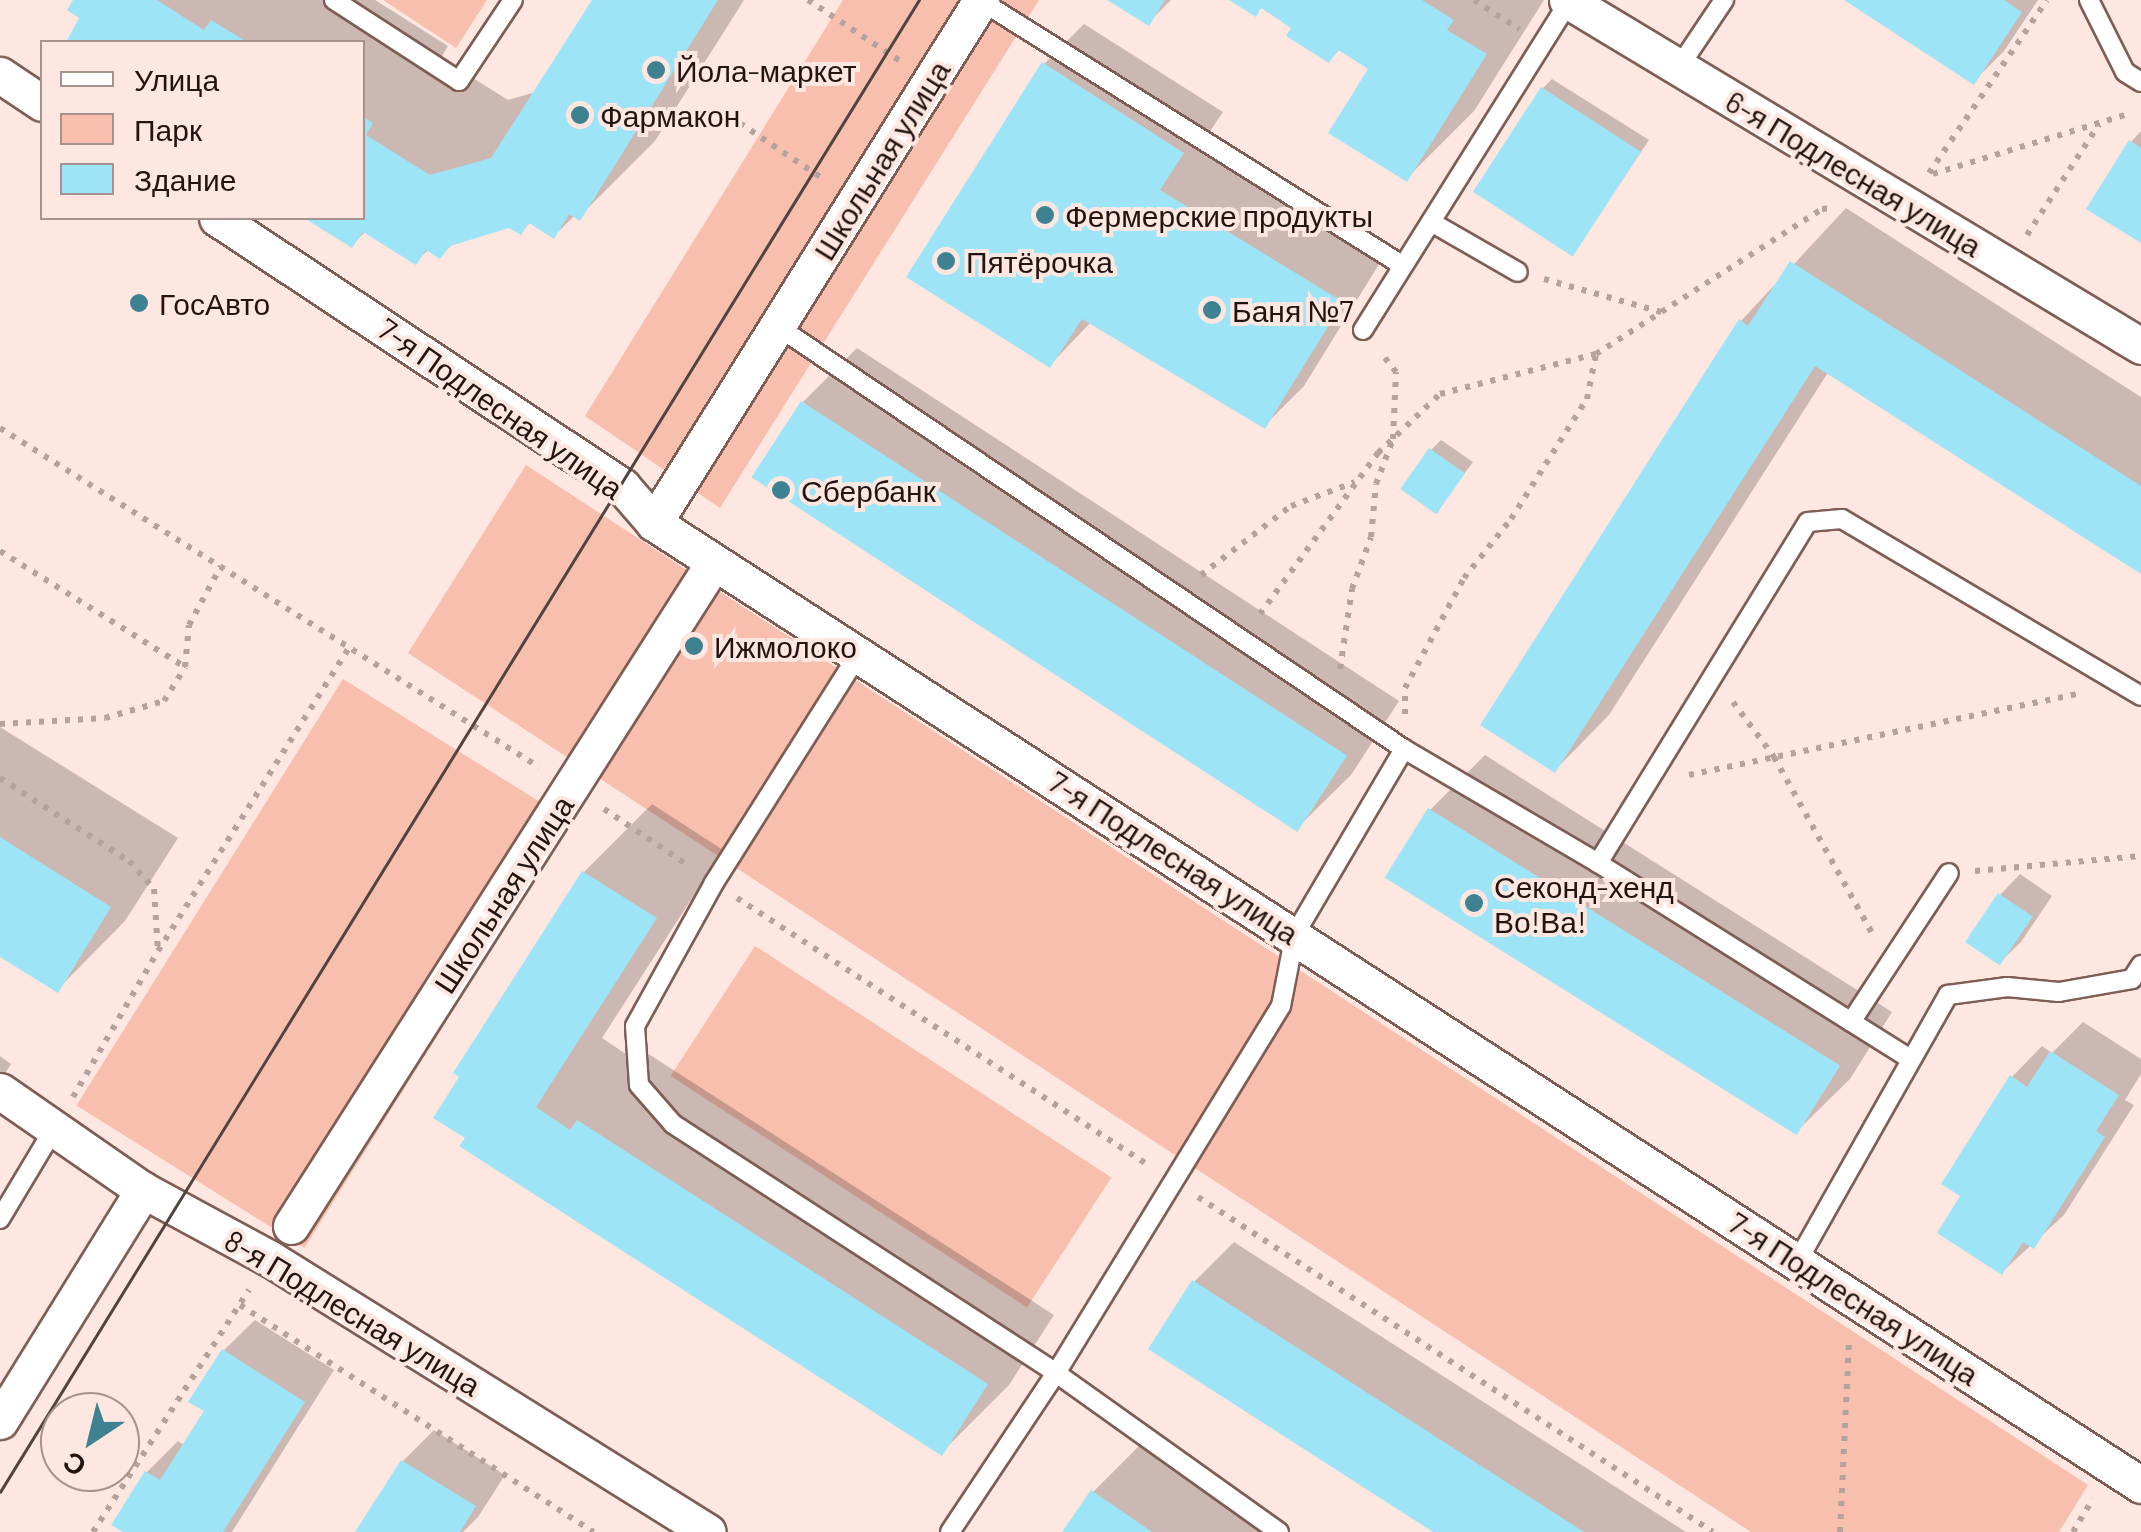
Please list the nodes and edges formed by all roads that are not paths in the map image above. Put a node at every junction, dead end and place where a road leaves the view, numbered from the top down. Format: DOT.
graph roads {
  1 [pos="334,0"];
  2 [pos="513,0"];
  3 [pos="981,0"];
  4 [pos="1724,0"];
  5 [pos="2089,0"];
  6 [pos="1568,1"];
  7 [pos="1679,67"];
  8 [pos="0,75"];
  9 [pos="2141,82"];
  10 [pos="40,102"];
  11 [pos="220,220"];
  12 [pos="1431,222"];
  13 [pos="1403,266"];
  14 [pos="1518,272"];
  15 [pos="777,326"];
  16 [pos="1363,330"];
  17 [pos="2141,346"];
  18 [pos="654,523"];
  19 [pos="714,562"];
  20 [pos="858,655"];
  21 [pos="2141,696"];
  22 [pos="1404,749"];
  23 [pos="1598,864"];
  24 [pos="1949,873"];
  25 [pos="1295,934"];
  26 [pos="2141,966"];
  27 [pos="1852,1022"];
  28 [pos="1911,1059"];
  29 [pos="0,1091"];
  30 [pos="55,1127"];
  31 [pos="143,1190"];
  32 [pos="0,1219"];
  33 [pos="291,1226"];
  34 [pos="1797,1262"];
  35 [pos="1056,1372"];
  36 [pos="0,1420"];
  37 [pos="2141,1485"];
  38 [pos="708,1532"];
  39 [pos="950,1532"];
  40 [pos="1279,1532"];
  1 -- 2 [label="lane"];
  3 -- 13 [label="lane"];
  3 -- 15 [label="street, Школьная улица"];
  4 -- 7 [label="lane"];
  5 -- 9 [label="lane"];
  6 -- 7 [label="street, 6-я Подлесная улица"];
  6 -- 12 [label="lane"];
  7 -- 17 [label="street, 6-я Подлесная улица"];
  8 -- 10 [label="street"];
  11 -- 18 [label="street, 7-я Подлесная улица"];
  12 -- 13 [label="lane"];
  12 -- 14 [label="lane"];
  13 -- 16 [label="lane"];
  15 -- 18 [label="street, Школьная улица"];
  15 -- 22 [label="lane"];
  18 -- 19 [label="street, 7-я Подлесная улица"];
  19 -- 20 [label="street, 7-я Подлесная улица"];
  19 -- 33 [label="street, Школьная улица"];
  20 -- 25 [label="street, 7-я Подлесная улица"];
  20 -- 35 [label="lane"];
  21 -- 23 [label="lane"];
  22 -- 23 [label="lane"];
  22 -- 25 [label="lane"];
  23 -- 27 [label="lane"];
  24 -- 27 [label="lane"];
  25 -- 34 [label="street, 7-я Подлесная улица"];
  25 -- 35 [label="lane"];
  26 -- 28 [label="lane"];
  27 -- 28 [label="lane"];
  28 -- 34 [label="lane"];
  29 -- 30 [label="street, 8-я Подлесная улица"];
  30 -- 31 [label="street, 8-я Подлесная улица"];
  30 -- 32 [label="lane"];
  31 -- 36 [label="street"];
  31 -- 38 [label="street, 8-я Подлесная улица"];
  34 -- 37 [label="street, 7-я Подлесная улица"];
  35 -- 39 [label="lane"];
  35 -- 40 [label="lane"];
}
